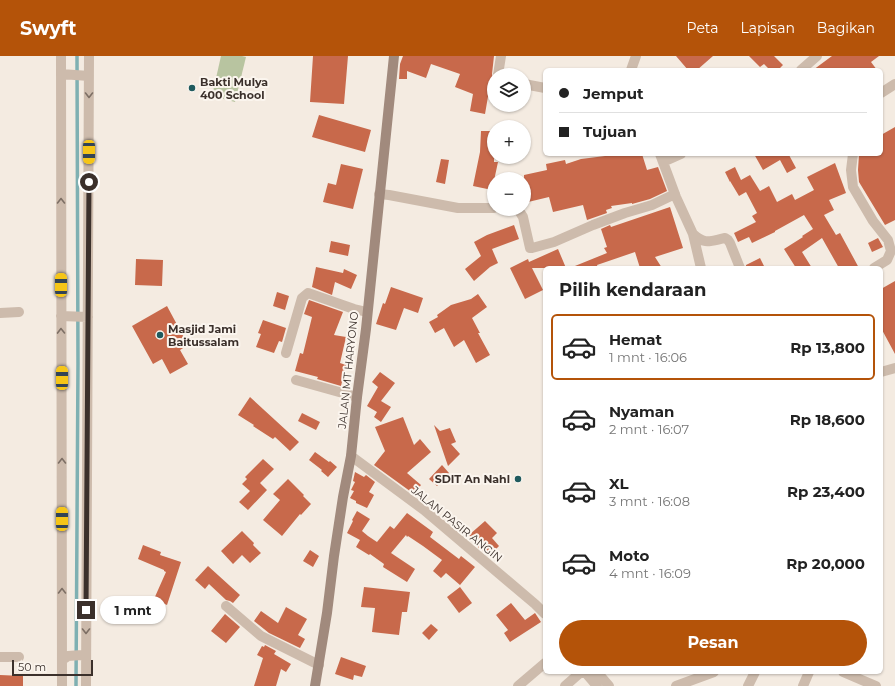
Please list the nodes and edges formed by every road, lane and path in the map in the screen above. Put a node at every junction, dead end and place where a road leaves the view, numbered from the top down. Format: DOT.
graph roads {
  1 [pos="61,56"];
  2 [pos="89,56"];
  3 [pos="394,56"];
  4 [pos="501,56"];
  5 [pos="636,56"];
  6 [pos="817,56"];
  7 [pos="499,68"];
  8 [pos="632,68"];
  9 [pos="803,68"];
  10 [pos="64,75"];
  11 [pos="88,76"];
  12 [pos="895,84"];
  13 [pos="531,85"];
  14 [pos="543,88"];
  15 [pos="883,92"];
  16 [pos="853,156"];
  17 [pos="662,158"];
  18 [pos="379,194"];
  19 [pos="675,194"];
  20 [pos="487,208"];
  21 [pos="522,216"];
  22 [pos="693,234"];
  23 [pos="701,266"];
  24 [pos="739,266"];
  25 [pos="877,266"];
  26 [pos="19,312"];
  27 [pos="367,312"];
  28 [pos="0,313"];
  29 [pos="65,316"];
  30 [pos="85,317"];
  31 [pos="286,353"];
  32 [pos="296,380"];
  33 [pos="357,397"];
  34 [pos="351,456"];
  35 [pos="226,606"];
  36 [pos="543,612"];
  37 [pos="84,656"];
  38 [pos="0,657"];
  39 [pos="19,657"];
  40 [pos="65,658"];
  41 [pos="318,665"];
  42 [pos="543,665"];
  43 [pos="579,674"];
  44 [pos="587,674"];
  45 [pos="599,674"];
  46 [pos="709,674"];
  47 [pos="753,674"];
  48 [pos="808,674"];
  49 [pos="846,674"];
  50 [pos="863,684"];
  51 [pos="62,686"];
  52 [pos="86,686"];
  53 [pos="315,686"];
  54 [pos="518,686"];
  55 [pos="566,686"];
  56 [pos="598,686"];
  57 [pos="609,686"];
  58 [pos="676,686"];
  59 [pos="748,686"];
  60 [pos="803,686"];
  61 [pos="876,686"];
  1 -- 10 [label="street"];
  2 -- 11 [label="street"];
  3 -- 18 [label="main road, JALAN MT HARYONO"];
  4 -- 7 [label="street"];
  5 -- 8 [label="street"];
  6 -- 9 [label="street"];
  10 -- 11 [label="street"];
  29 -- 10 [label="street, one-way"];
  11 -- 30 [label="street, one-way"];
  12 -- 15 [label="street"];
  13 -- 14 [label="street"];
  16 -- 25 [label="street"];
  17 -- 19 [label="street"];
  18 -- 20 [label="street"];
  18 -- 27 [label="main road, JALAN MT HARYONO"];
  19 -- 21 [label="street"];
  19 -- 22 [label="street"];
  22 -- 23 [label="street"];
  22 -- 24 [label="street"];
  26 -- 28 [label="street"];
  27 -- 31 [label="street"];
  27 -- 33 [label="main road, JALAN MT HARYONO"];
  29 -- 30 [label="street"];
  40 -- 29 [label="street, one-way"];
  30 -- 37 [label="street, one-way"];
  32 -- 33 [label="street"];
  33 -- 34 [label="main road, JALAN MT HARYONO"];
  34 -- 36 [label="street, JALAN PASIR ANGIN"];
  34 -- 41 [label="main road, JALAN MT HARYONO"];
  35 -- 41 [label="street"];
  37 -- 40 [label="street"];
  37 -- 52 [label="street"];
  38 -- 39 [label="street"];
  40 -- 51 [label="street"];
  41 -- 53 [label="main road, JALAN MT HARYONO"];
  42 -- 54 [label="street"];
  43 -- 55 [label="street"];
  44 -- 56 [label="street"];
  45 -- 57 [label="street"];
  46 -- 58 [label="street"];
  47 -- 59 [label="street"];
  48 -- 60 [label="street"];
  49 -- 50 [label="street"];
  50 -- 61 [label="street"];
}
